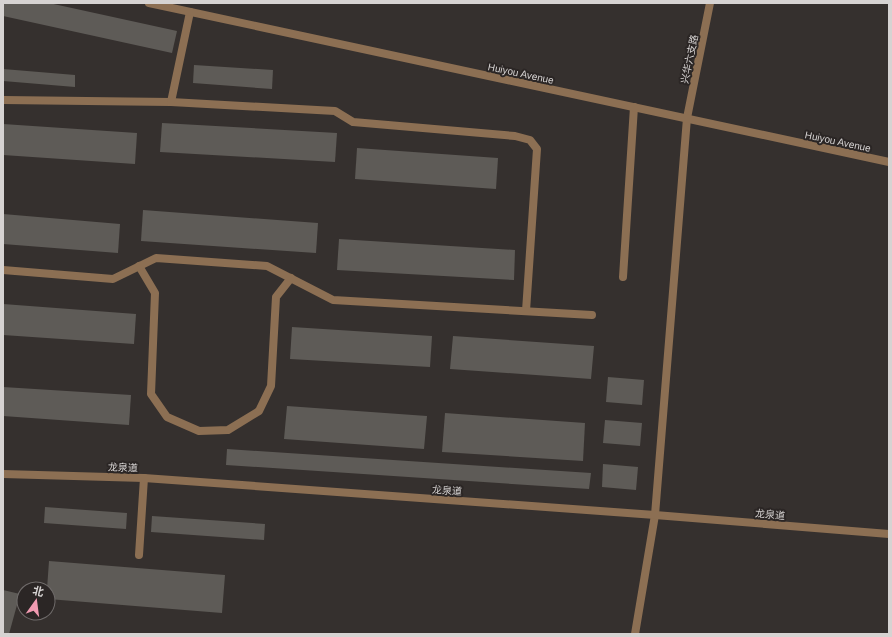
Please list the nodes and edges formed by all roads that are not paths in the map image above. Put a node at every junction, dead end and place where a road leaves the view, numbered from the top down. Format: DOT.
graph roads {
  1 [pos="149,3"];
  2 [pos="710,3"];
  3 [pos="190,12"];
  4 [pos="3,100"];
  5 [pos="171,102"];
  6 [pos="634,107"];
  7 [pos="687,118"];
  8 [pos="889,162"];
  9 [pos="139,266"];
  10 [pos="3,270"];
  11 [pos="623,277"];
  12 [pos="291,278"];
  13 [pos="526,311"];
  14 [pos="592,315"];
  15 [pos="3,474"];
  16 [pos="144,478"];
  17 [pos="655,515"];
  18 [pos="889,534"];
  19 [pos="139,554"];
  20 [pos="635,634"];
  1 -- 3 [label="street, Huiyou Avenue"];
  2 -- 7 [label="street, 兴华六支路"];
  3 -- 5 [label="street"];
  3 -- 6 [label="street, Huiyou Avenue"];
  4 -- 5 [label="street"];
  5 -- 13 [label="street"];
  6 -- 7 [label="street, Huiyou Avenue"];
  6 -- 11 [label="street"];
  7 -- 8 [label="street, Huiyou Avenue"];
  7 -- 17 [label="street, 兴华六支路"];
  9 -- 10 [label="street"];
  9 -- 12 [label="street"];
  9 -- 12 [label="street"];
  12 -- 13 [label="street"];
  13 -- 14 [label="street"];
  15 -- 16 [label="street, 龙泉道"];
  16 -- 17 [label="street, 龙泉道"];
  16 -- 19 [label="street"];
  17 -- 18 [label="street, 龙泉道"];
  17 -- 20 [label="street, 兴华六支路"];
}
